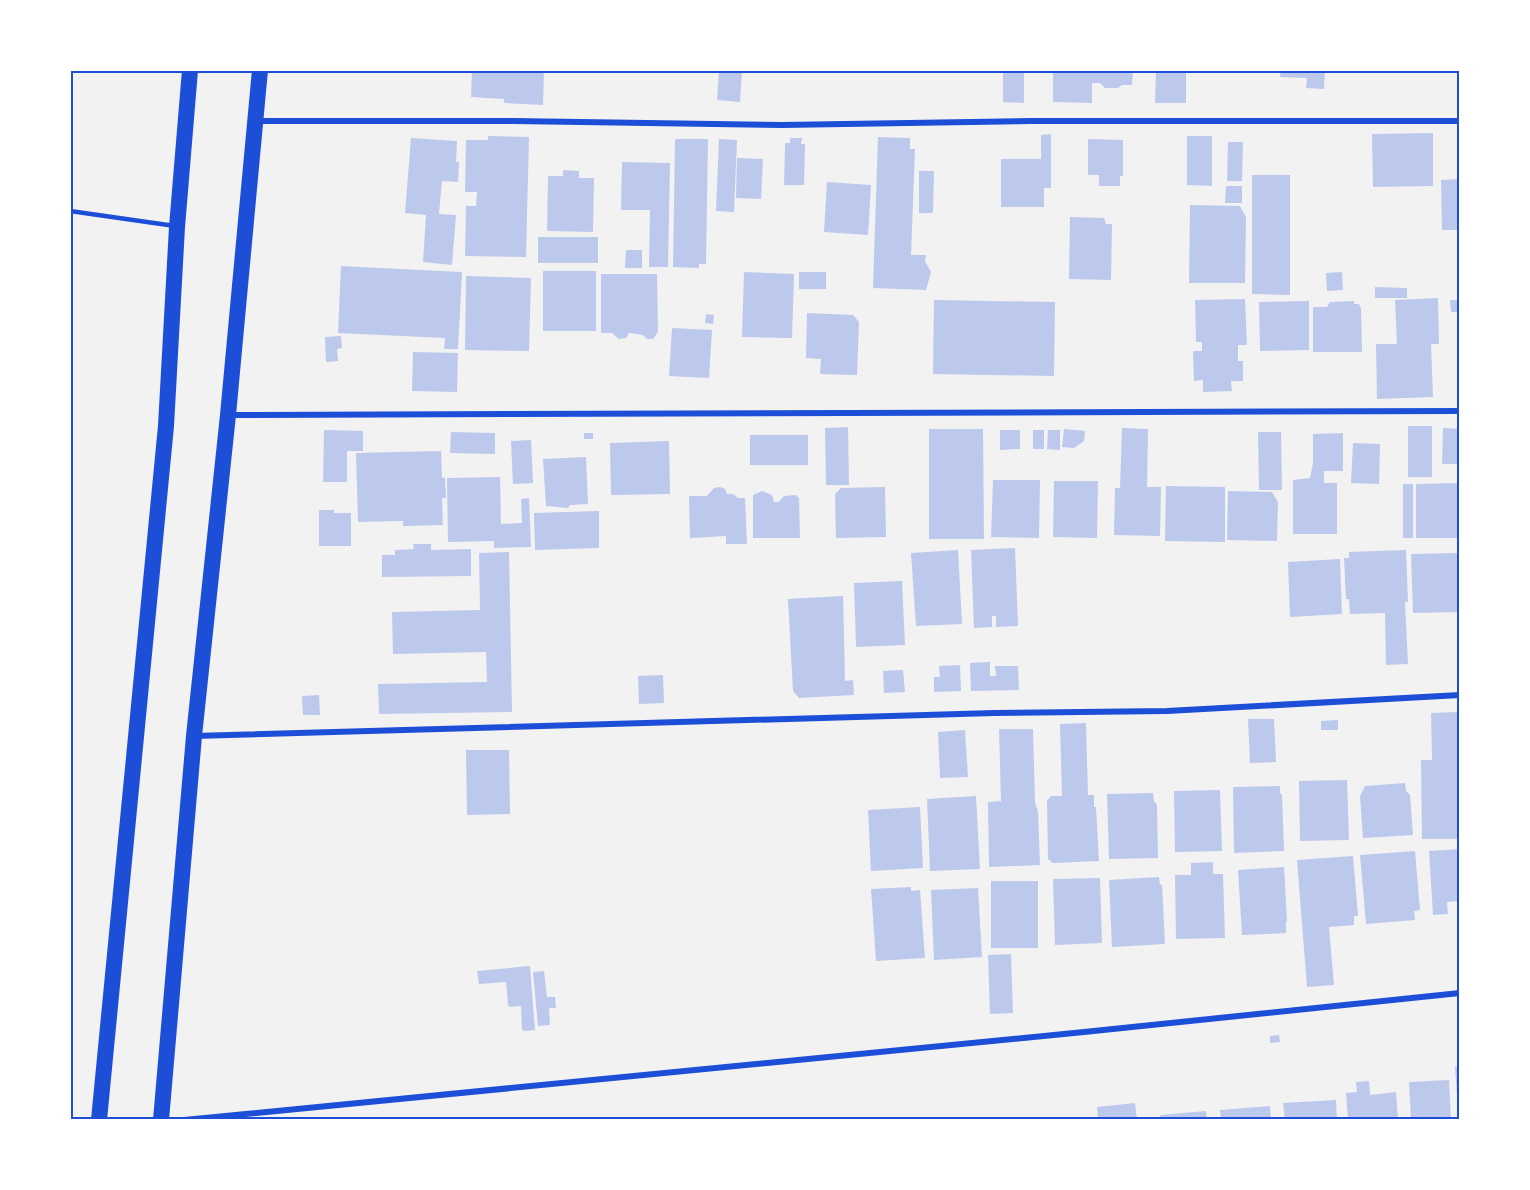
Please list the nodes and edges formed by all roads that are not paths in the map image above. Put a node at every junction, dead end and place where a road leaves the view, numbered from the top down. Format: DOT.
graph roads {
  1 [pos="190,70"];
  2 [pos="260,70"];
  3 [pos="255,121"];
  4 [pos="1460,121"];
  5 [pos="70,211"];
  6 [pos="177,227"];
  7 [pos="1460,411"];
  8 [pos="228,415"];
  9 [pos="1460,695"];
  10 [pos="194,736"];
  11 [pos="1460,993"];
  12 [pos="99,1119"];
  13 [pos="161,1119"];
  14 [pos="184,1119"];
  1 -- 6 [label="highway"];
  2 -- 3 [label="highway"];
  3 -- 4 [label="street"];
  3 -- 8 [label="highway"];
  5 -- 6 [label="lane"];
  6 -- 12 [label="highway"];
  7 -- 8 [label="street"];
  8 -- 10 [label="highway"];
  9 -- 10 [label="street"];
  10 -- 13 [label="highway"];
  11 -- 14 [label="street"];
}
